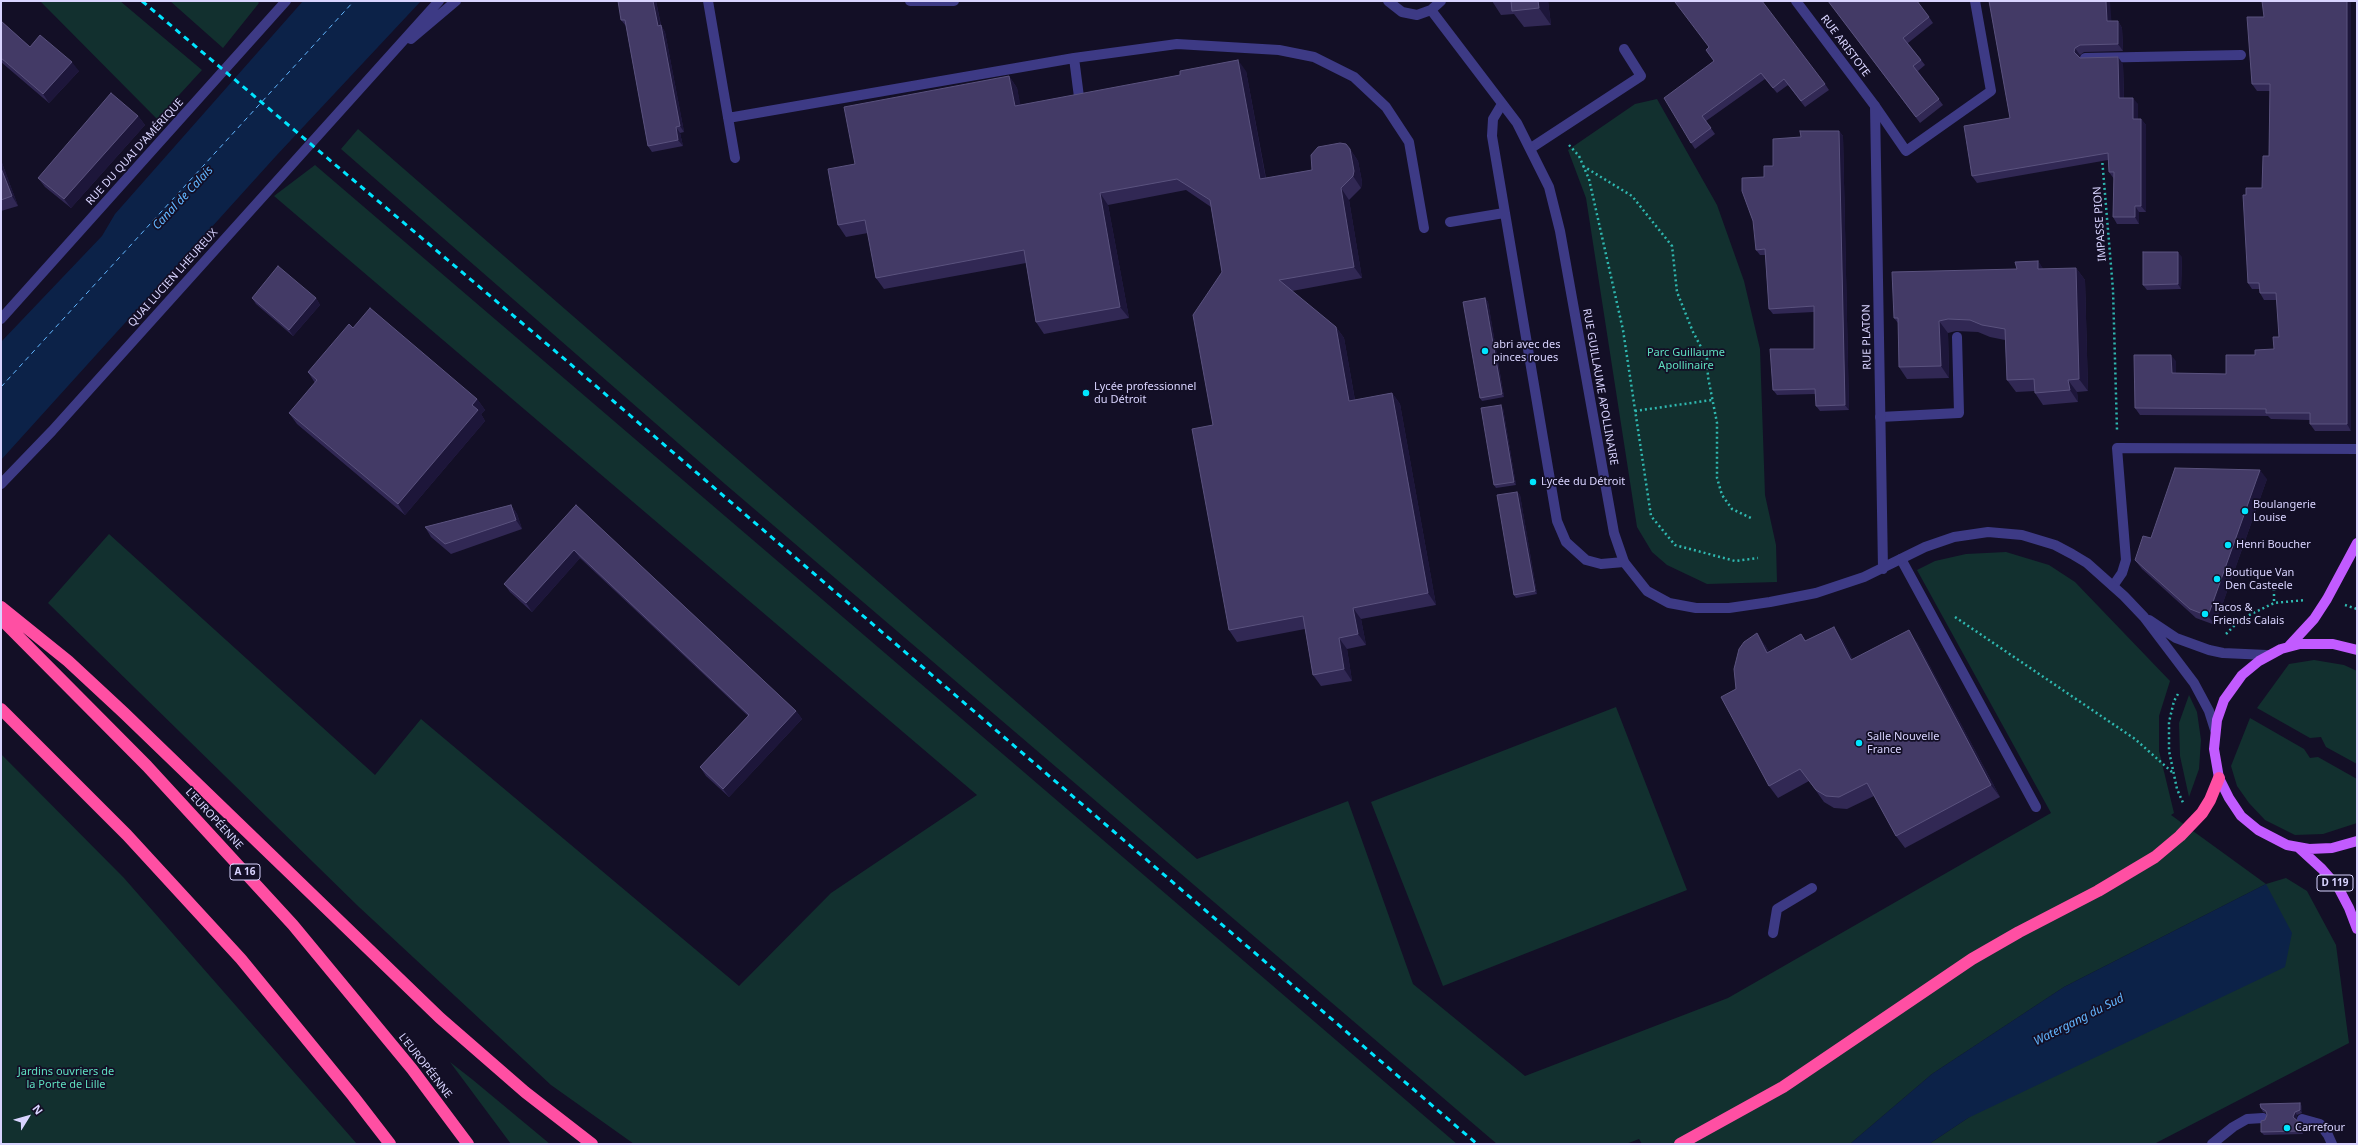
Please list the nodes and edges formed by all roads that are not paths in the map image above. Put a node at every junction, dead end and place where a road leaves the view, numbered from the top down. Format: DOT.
graph roads {
  1 [pos="286,1"];
  2 [pos="439,1"];
  3 [pos="456,1"];
  4 [pos="708,1"];
  5 [pos="910,1"];
  6 [pos="954,1"];
  7 [pos="1388,1"];
  8 [pos="1441,1"];
  9 [pos="1796,1"];
  10 [pos="1975,1"];
  11 [pos="1431,10"];
  12 [pos="1624,49"];
  13 [pos="2242,55"];
  14 [pos="1074,58"];
  15 [pos="2085,58"];
  16 [pos="361,85"];
  17 [pos="1079,97"];
  18 [pos="1502,104"];
  19 [pos="1875,106"];
  20 [pos="728,118"];
  21 [pos="1531,148"];
  22 [pos="735,158"];
  23 [pos="1504,213"];
  24 [pos="1450,222"];
  25 [pos="1424,228"];
  26 [pos="1,319"];
  27 [pos="1957,337"];
  28 [pos="1880,417"];
  29 [pos="2357,449"];
  30 [pos="1,484"];
  31 [pos="2357,543"];
  32 [pos="1901,559"];
  33 [pos="1624,562"];
  34 [pos="1883,569"];
  35 [pos="2113,586"];
  36 [pos="1,607"];
  37 [pos="2144,617"];
  38 [pos="1,618"];
  39 [pos="2289,646"];
  40 [pos="2357,650"];
  41 [pos="2267,655"];
  42 [pos="1,709"];
  43 [pos="2215,730"];
  44 [pos="2219,778"];
  45 [pos="2036,807"];
  46 [pos="2357,841"];
  47 [pos="2298,847"];
  48 [pos="1812,888"];
  49 [pos="2357,929"];
  50 [pos="1773,933"];
  51 [pos="2263,1118"];
  52 [pos="2302,1119"];
  53 [pos="390,1144"];
  54 [pos="468,1144"];
  55 [pos="592,1144"];
  56 [pos="1680,1144"];
  57 [pos="2212,1144"];
  58 [pos="2332,1144"];
  1 -- 26 [label="street, RUE DU QUAI D'AMÉRIQUE"];
  2 -- 16 [label="street, QUAI LUCIEN LHEUREUX"];
  3 -- 16 [label="street, QUAI LUCIEN LHEUREUX"];
  4 -- 20 [label="street"];
  5 -- 6 [label="street"];
  7 -- 11 [label="street"];
  8 -- 11 [label="street"];
  9 -- 19 [label="street, RUE ARISTOTE"];
  10 -- 19 [label="street, RUE ARISTOTE"];
  11 -- 18 [label="street, RUE GUILLAUME APOLLINAIRE"];
  12 -- 21 [label="street"];
  13 -- 15 [label="street"];
  14 -- 17 [label="street"];
  14 -- 20 [label="street"];
  14 -- 25 [label="street"];
  16 -- 30 [label="street, QUAI LUCIEN LHEUREUX"];
  18 -- 21 [label="street, RUE GUILLAUME APOLLINAIRE"];
  18 -- 23 [label="street"];
  19 -- 28 [label="street, RUE PLATON"];
  20 -- 22 [label="street"];
  21 -- 33 [label="street, RUE GUILLAUME APOLLINAIRE"];
  23 -- 24 [label="street"];
  23 -- 33 [label="street"];
  27 -- 28 [label="street"];
  28 -- 34 [label="street, RUE PLATON"];
  29 -- 35 [label="street"];
  31 -- 39 [label="main road"];
  32 -- 34 [label="street, RUE GUILLAUME APOLLINAIRE"];
  32 -- 35 [label="street, RUE GUILLAUME APOLLINAIRE"];
  32 -- 45 [label="street"];
  33 -- 34 [label="street, RUE GUILLAUME APOLLINAIRE"];
  35 -- 37 [label="street, RUE GUILLAUME APOLLINAIRE"];
  36 -- 55 [label="highway"];
  37 -- 41 [label="street, RUE GUILLAUME APOLLINAIRE"];
  37 -- 43 [label="street, RUE GUILLAUME APOLLINAIRE"];
  38 -- 54 [label="highway, L'EUROPÉENNE / A 16"];
  39 -- 40 [label="main road"];
  39 -- 41 [label="main road"];
  41 -- 43 [label="main road"];
  42 -- 53 [label="highway"];
  43 -- 44 [label="main road"];
  44 -- 47 [label="main road"];
  44 -- 56 [label="highway"];
  46 -- 47 [label="main road"];
  47 -- 49 [label="main road, D 119"];
  48 -- 50 [label="street"];
  51 -- 57 [label="street"];
  52 -- 58 [label="street"];
}
